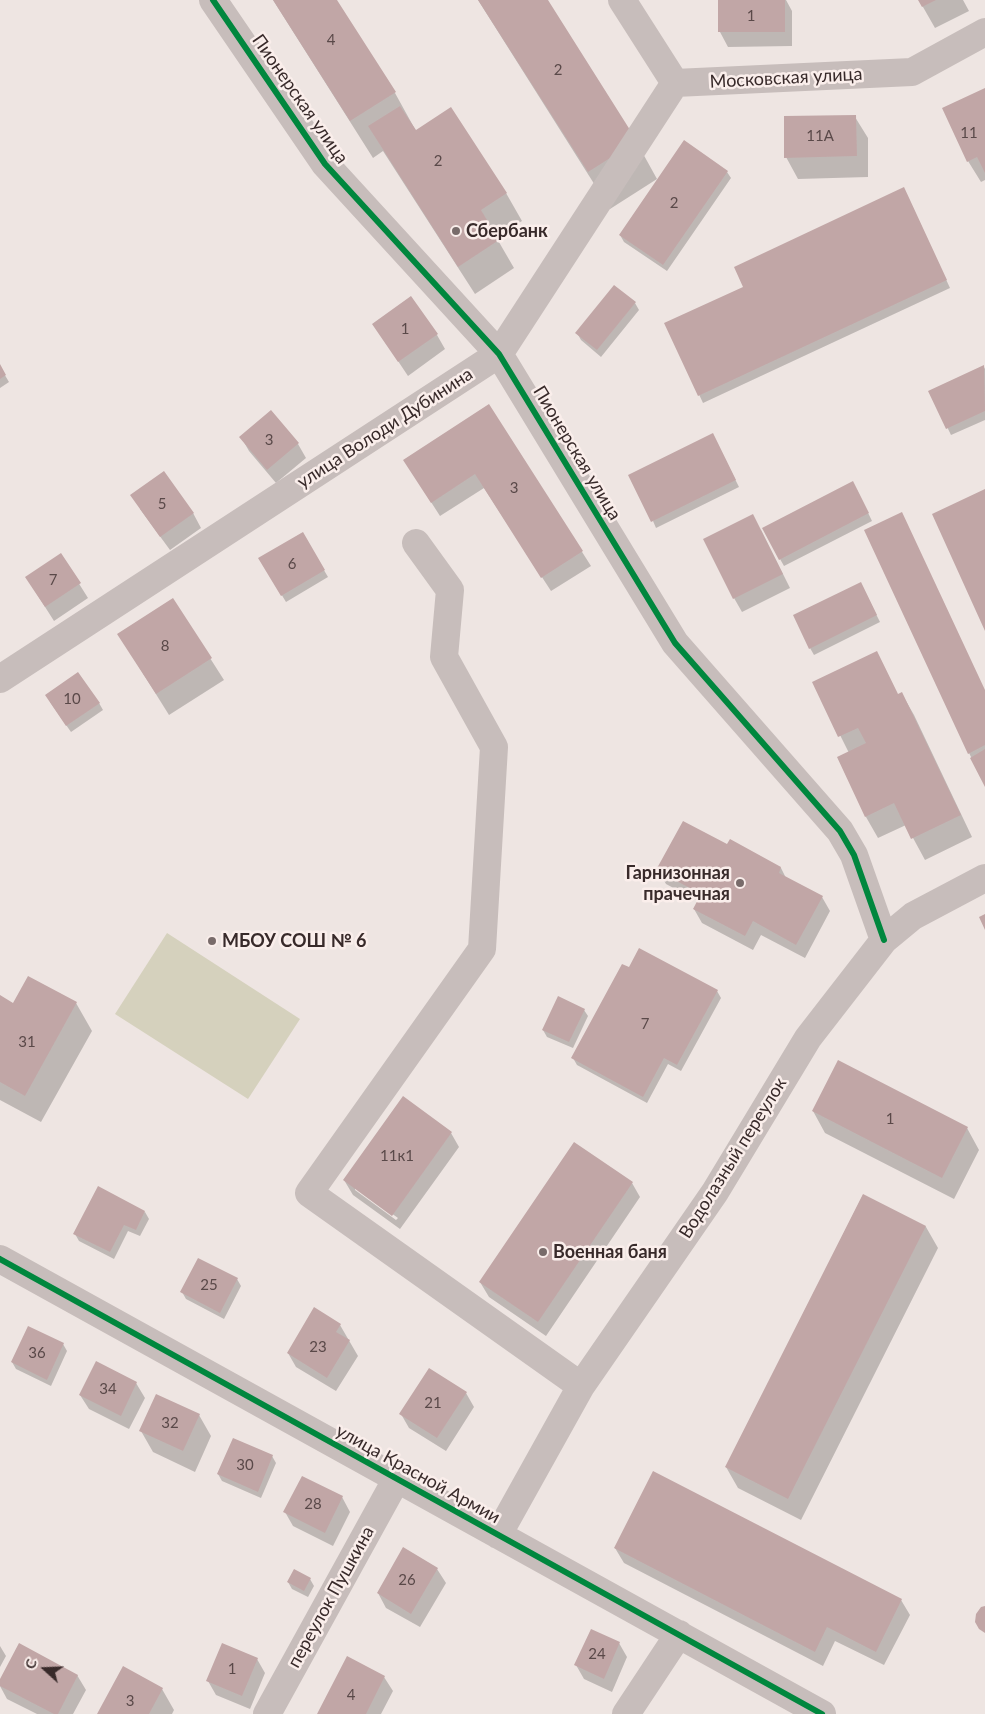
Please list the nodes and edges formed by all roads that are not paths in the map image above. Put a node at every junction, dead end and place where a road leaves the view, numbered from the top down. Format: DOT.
graph roads {
  1 [pos="214,0"];
  2 [pos="622,0"];
  3 [pos="985,32"];
  4 [pos="675,83"];
  5 [pos="499,354"];
  6 [pos="416,543"];
  7 [pos="0,679"];
  8 [pos="985,878"];
  9 [pos="884,940"];
  10 [pos="0,1260"];
  11 [pos="581,1386"];
  12 [pos="396,1480"];
  13 [pos="498,1535"];
  14 [pos="679,1634"];
  15 [pos="267,1714"];
  16 [pos="626,1714"];
  17 [pos="822,1714"];
  1 -- 5 [label="street, Пионерская улица"];
  2 -- 4 [label="street"];
  3 -- 4 [label="street, Московская улица"];
  4 -- 5 [label="street, улица Володи Дубинина"];
  5 -- 7 [label="street, улица Володи Дубинина"];
  5 -- 9 [label="street, Пионерская улица"];
  6 -- 11 [label="street"];
  8 -- 9 [label="street, Водолазный переулок"];
  9 -- 11 [label="street, Водолазный переулок"];
  10 -- 12 [label="street, улица Красной Армии"];
  11 -- 13 [label="street, Водолазный переулок"];
  12 -- 13 [label="street, улица Красной Армии"];
  12 -- 15 [label="street, переулок Пушкина"];
  13 -- 14 [label="street, улица Красной Армии"];
  14 -- 16 [label="street"];
  14 -- 17 [label="street, улица Красной Армии"];
}
